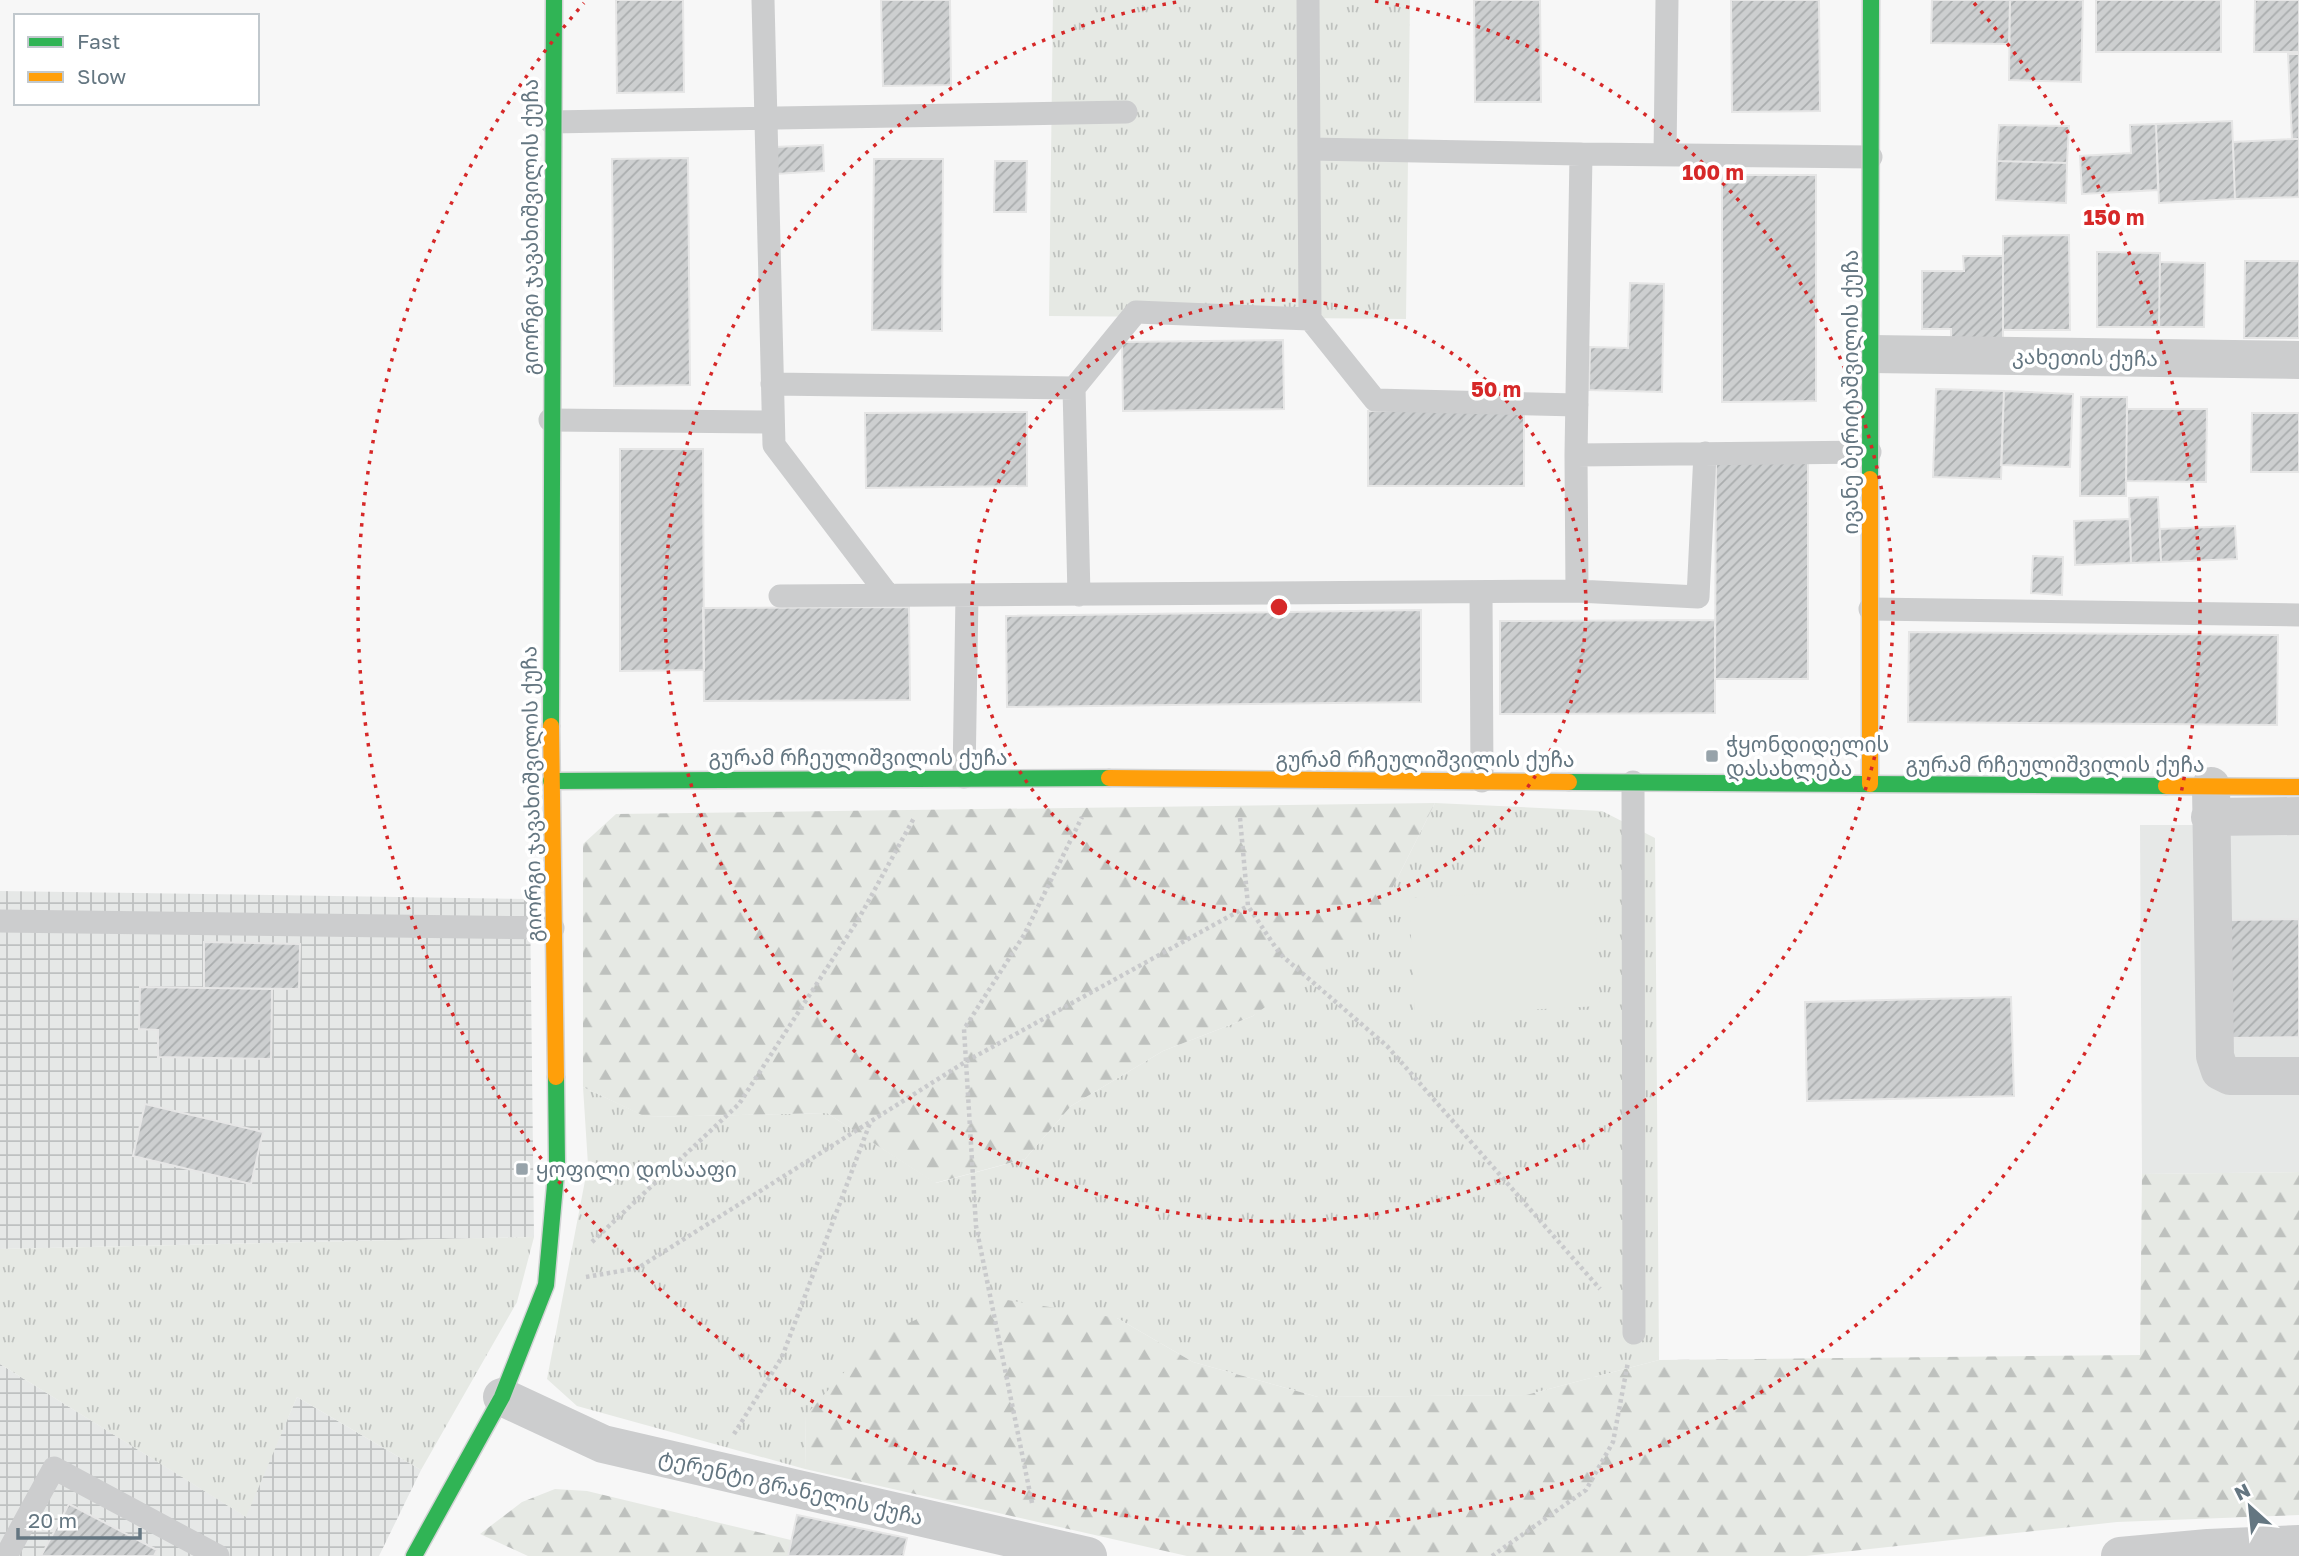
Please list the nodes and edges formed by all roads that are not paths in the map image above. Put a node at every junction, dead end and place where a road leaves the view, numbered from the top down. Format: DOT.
graph roads {
  1 [pos="554,0"];
  2 [pos="763,0"];
  3 [pos="1308,0"];
  4 [pos="1667,0"];
  5 [pos="1871,0"];
  6 [pos="1126,113"];
  7 [pos="766,117"];
  8 [pos="551,122"];
  9 [pos="1308,149"];
  10 [pos="1581,154"];
  11 [pos="1665,155"];
  12 [pos="1871,158"];
  13 [pos="1310,318"];
  14 [pos="1871,354"];
  15 [pos="2299,360"];
  16 [pos="772,384"];
  17 [pos="1074,388"];
  18 [pos="1577,405"];
  19 [pos="550,421"];
  20 [pos="773,422"];
  21 [pos="1705,453"];
  22 [pos="1870,453"];
  23 [pos="1576,454"];
  24 [pos="1577,591"];
  25 [pos="1481,592"];
  26 [pos="1079,594"];
  27 [pos="888,595"];
  28 [pos="967,595"];
  29 [pos="780,596"];
  30 [pos="1870,609"];
  31 [pos="2299,615"];
  32 [pos="964,776"];
  33 [pos="551,781"];
  34 [pos="1482,781"];
  35 [pos="1633,782"];
  36 [pos="1870,784"];
  37 [pos="2299,787"];
  38 [pos="2211,802"];
  39 [pos="2299,816"];
  40 [pos="0,921"];
  41 [pos="553,928"];
  42 [pos="2299,1076"];
  43 [pos="1634,1333"];
  44 [pos="502,1397"];
  45 [pos="2299,1544"];
  46 [pos="6,1556"];
  47 [pos="218,1556"];
  48 [pos="414,1556"];
  49 [pos="1088,1556"];
  50 [pos="2120,1556"];
  1 -- 8 [label="street, გიორგი ჯავახიშვილის ქუჩა"];
  2 -- 7 [label="lane"];
  3 -- 9 [label="lane"];
  4 -- 11 [label="lane"];
  5 -- 12 [label="street, ივანე ბერიტაშვილის ქუჩა"];
  6 -- 7 [label="lane"];
  7 -- 8 [label="lane"];
  7 -- 16 [label="lane"];
  8 -- 19 [label="street, გიორგი ჯავახიშვილის ქუჩა"];
  9 -- 10 [label="lane"];
  9 -- 13 [label="lane"];
  10 -- 11 [label="lane"];
  10 -- 18 [label="lane"];
  11 -- 12 [label="lane"];
  12 -- 14 [label="street, ივანე ბერიტაშვილის ქუჩა"];
  13 -- 17 [label="lane"];
  13 -- 18 [label="lane"];
  14 -- 15 [label="street, კახეთის ქუჩა"];
  14 -- 22 [label="street, ივანე ბერიტაშვილის ქუჩა"];
  16 -- 17 [label="lane"];
  16 -- 20 [label="lane"];
  17 -- 26 [label="lane"];
  18 -- 23 [label="lane"];
  19 -- 20 [label="lane"];
  19 -- 33 [label="street, გიორგი ჯავახიშვილის ქუჩა"];
  20 -- 27 [label="lane"];
  21 -- 22 [label="lane"];
  21 -- 23 [label="lane"];
  21 -- 24 [label="lane"];
  22 -- 30 [label="street, ივანე ბერიტაშვილის ქუჩა"];
  23 -- 24 [label="lane"];
  24 -- 25 [label="lane"];
  25 -- 26 [label="lane"];
  25 -- 34 [label="lane"];
  26 -- 28 [label="lane"];
  27 -- 28 [label="lane"];
  27 -- 29 [label="lane"];
  28 -- 32 [label="lane"];
  30 -- 31 [label="lane"];
  30 -- 36 [label="street, ივანე ბერიტაშვილის ქუჩა"];
  32 -- 33 [label="street, გურამ რჩეულიშვილის ქუჩა"];
  32 -- 34 [label="street, გურამ რჩეულიშვილის ქუჩა"];
  33 -- 41 [label="street, გიორგი ჯავახიშვილის ქუჩა"];
  34 -- 35 [label="street, გურამ რჩეულიშვილის ქუჩა"];
  35 -- 36 [label="street, გურამ რჩეულიშვილის ქუჩა"];
  35 -- 43 [label="lane"];
  36 -- 38 [label="street, გურამ რჩეულიშვილის ქუჩა"];
  37 -- 38 [label="street, გურამ რჩეულიშვილის ქუჩა"];
  38 -- 39 [label="street"];
  38 -- 42 [label="street"];
  40 -- 41 [label="lane"];
  41 -- 44 [label="street, გიორგი ჯავახიშვილის ქუჩა"];
  44 -- 48 [label="street, გიორგი ჯავახიშვილის ქუჩა"];
  44 -- 49 [label="street, ტერენტი გრანელის ქუჩა"];
  45 -- 50 [label="street"];
  46 -- 47 [label="lane"];
}
